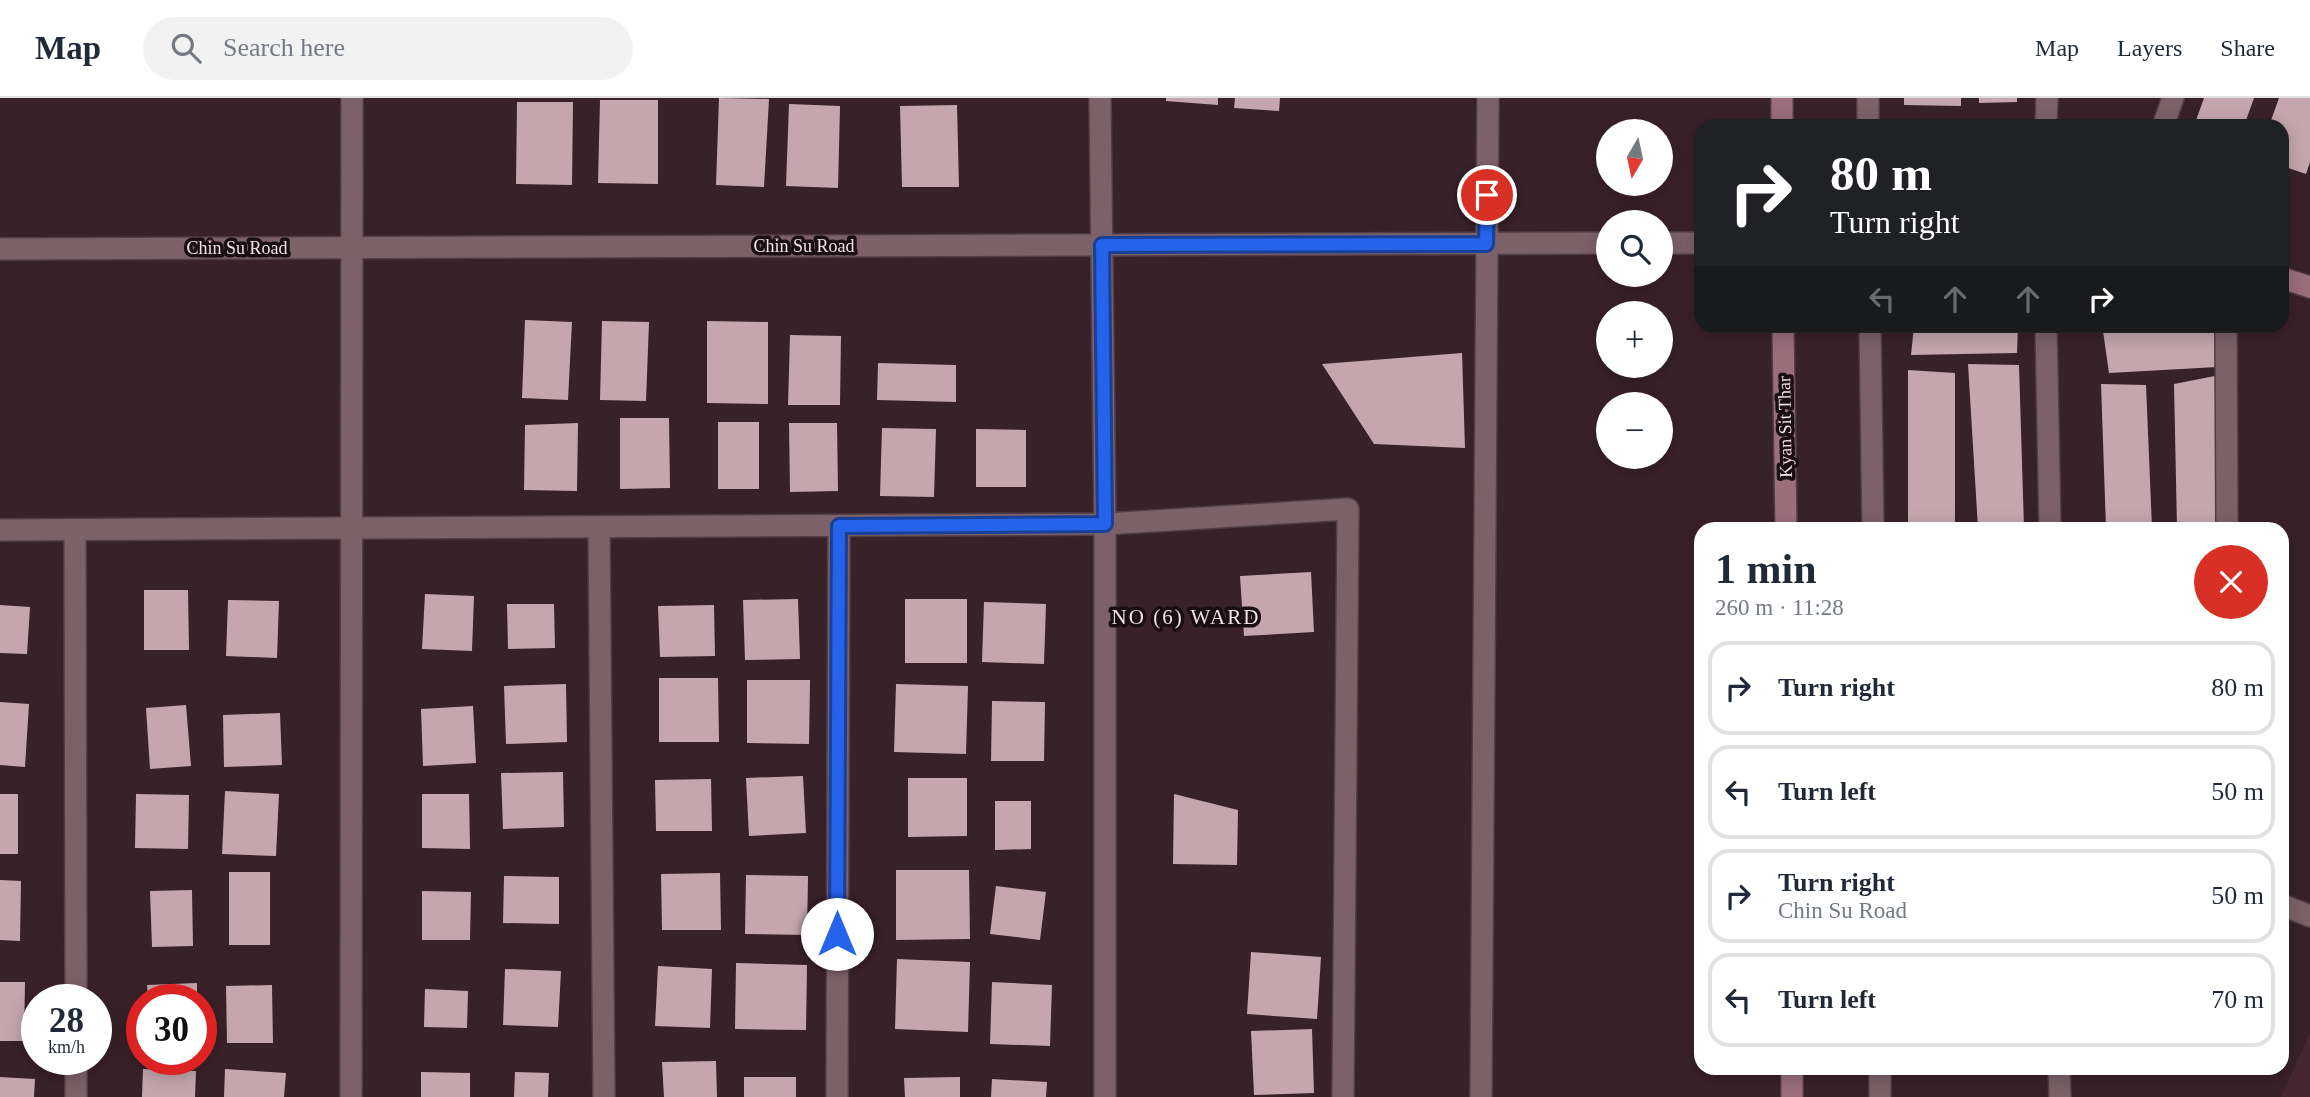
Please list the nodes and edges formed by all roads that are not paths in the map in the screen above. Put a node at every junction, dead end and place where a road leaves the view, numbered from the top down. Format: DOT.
graph roads {
  1 [pos="352,98"];
  2 [pos="1100,98"];
  3 [pos="1488,98"];
  4 [pos="1782,98"];
  5 [pos="1868,98"];
  6 [pos="2047,98"];
  7 [pos="2173,98"];
  8 [pos="1782,119"];
  9 [pos="1868,119"];
  10 [pos="2046,119"];
  11 [pos="2166,119"];
  12 [pos="1596,243"];
  13 [pos="1673,243"];
  14 [pos="1694,243"];
  15 [pos="1486,244"];
  16 [pos="1102,245"];
  17 [pos="351,248"];
  18 [pos="0,249"];
  19 [pos="2289,279"];
  20 [pos="2309,283"];
  21 [pos="1783,333"];
  22 [pos="1870,333"];
  23 [pos="2046,333"];
  24 [pos="2226,333"];
  25 [pos="1786,522"];
  26 [pos="1873,522"];
  27 [pos="2050,522"];
  28 [pos="2227,522"];
  29 [pos="1105,524"];
  30 [pos="839,526"];
  31 [pos="599,527"];
  32 [pos="351,528"];
  33 [pos="0,530"];
  34 [pos="75,530"];
  35 [pos="2289,908"];
  36 [pos="2310,916"];
  37 [pos="76,984"];
  38 [pos="76,1075"];
  39 [pos="1792,1075"];
  40 [pos="1880,1075"];
  41 [pos="2059,1075"];
  42 [pos="76,1097"];
  43 [pos="351,1097"];
  44 [pos="604,1097"];
  45 [pos="837,1097"];
  46 [pos="1105,1097"];
  47 [pos="1343,1097"];
  48 [pos="1481,1097"];
  49 [pos="1792,1097"];
  50 [pos="1880,1097"];
  51 [pos="2060,1097"];
  1 -- 17 [label="street"];
  2 -- 16 [label="street"];
  3 -- 15 [label="street"];
  4 -- 8 [label="main road"];
  5 -- 9 [label="street"];
  6 -- 10 [label="street"];
  7 -- 11 [label="street"];
  12 -- 15 [label="street, Chin Su Road"];
  13 -- 14 [label="street"];
  15 -- 16 [label="street, Chin Su Road"];
  15 -- 48 [label="street"];
  16 -- 17 [label="street, Chin Su Road"];
  16 -- 29 [label="street"];
  17 -- 18 [label="street, Chin Su Road"];
  17 -- 32 [label="street"];
  19 -- 20 [label="main road"];
  21 -- 25 [label="main road, Kyan Sit Thar"];
  22 -- 26 [label="street"];
  23 -- 27 [label="street"];
  24 -- 28 [label="street"];
  29 -- 30 [label="street"];
  29 -- 46 [label="street"];
  29 -- 47 [label="street"];
  30 -- 31 [label="street"];
  30 -- 45 [label="street"];
  31 -- 32 [label="street"];
  31 -- 44 [label="street"];
  32 -- 34 [label="street"];
  32 -- 43 [label="street"];
  33 -- 34 [label="street"];
  34 -- 37 [label="street"];
  35 -- 36 [label="street"];
  38 -- 42 [label="street"];
  39 -- 49 [label="main road"];
  40 -- 50 [label="street"];
  41 -- 51 [label="street"];
}
